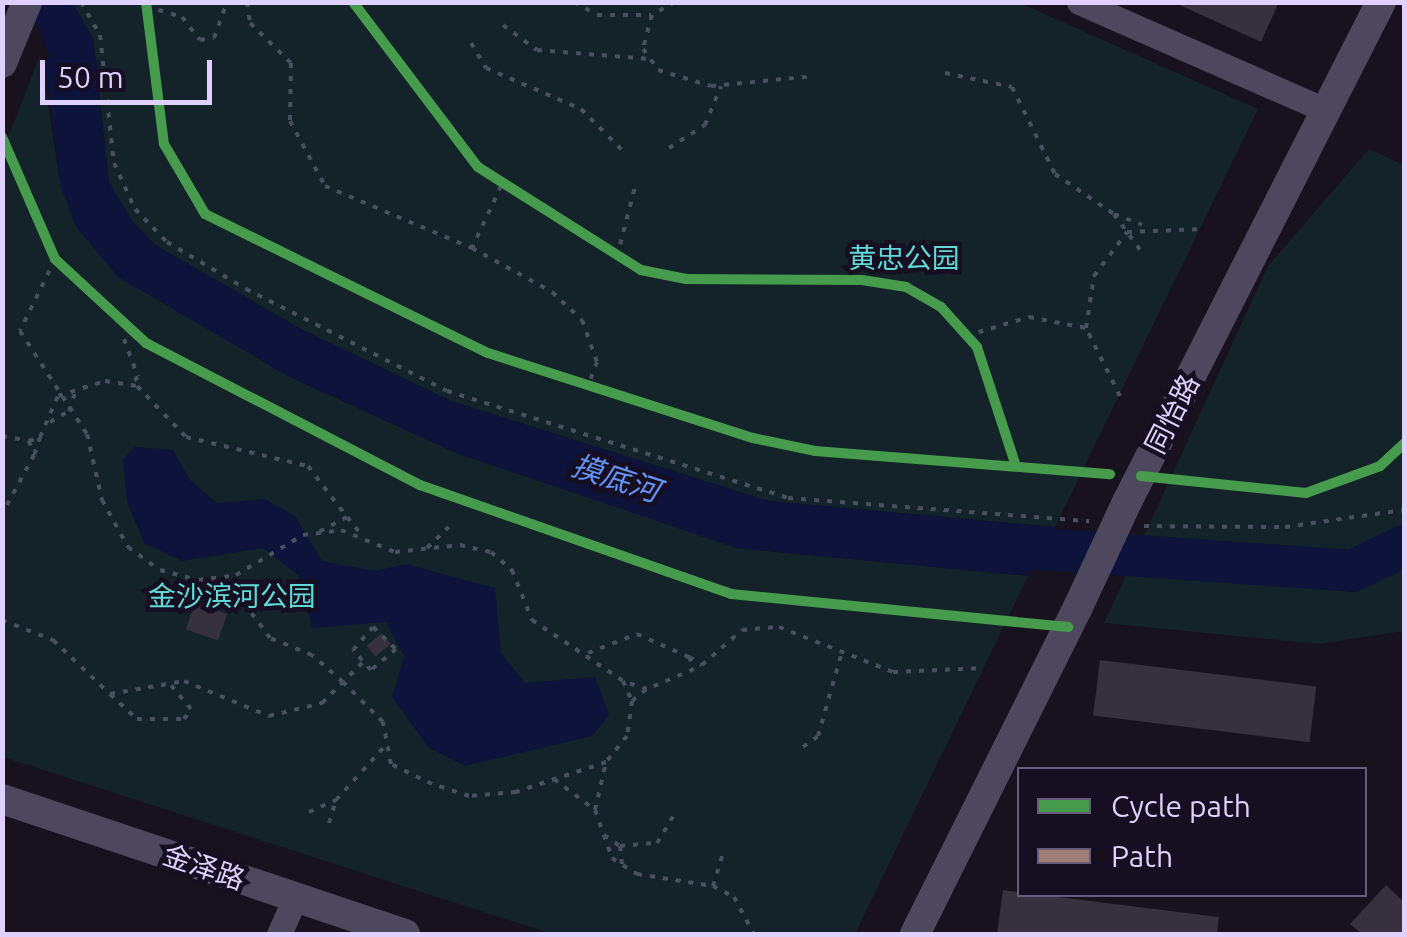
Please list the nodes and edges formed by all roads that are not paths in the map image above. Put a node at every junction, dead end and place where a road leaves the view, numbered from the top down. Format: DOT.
graph roads {
  1 [pos="1080,2"];
  2 [pos="1381,2"];
  3 [pos="26,6"];
  4 [pos="3,61"];
  5 [pos="1326,111"];
  6 [pos="2,799"];
  7 [pos="295,898"];
  8 [pos="279,934"];
  9 [pos="405,934"];
  10 [pos="915,934"];
  1 -- 5 [label="street"];
  2 -- 5 [label="street, 同怡路"];
  3 -- 4 [label="street"];
  5 -- 10 [label="street, 同怡路, bridge"];
  6 -- 7 [label="street, 金泽路"];
  7 -- 8 [label="street"];
  7 -- 9 [label="street, 金泽路"];
}
